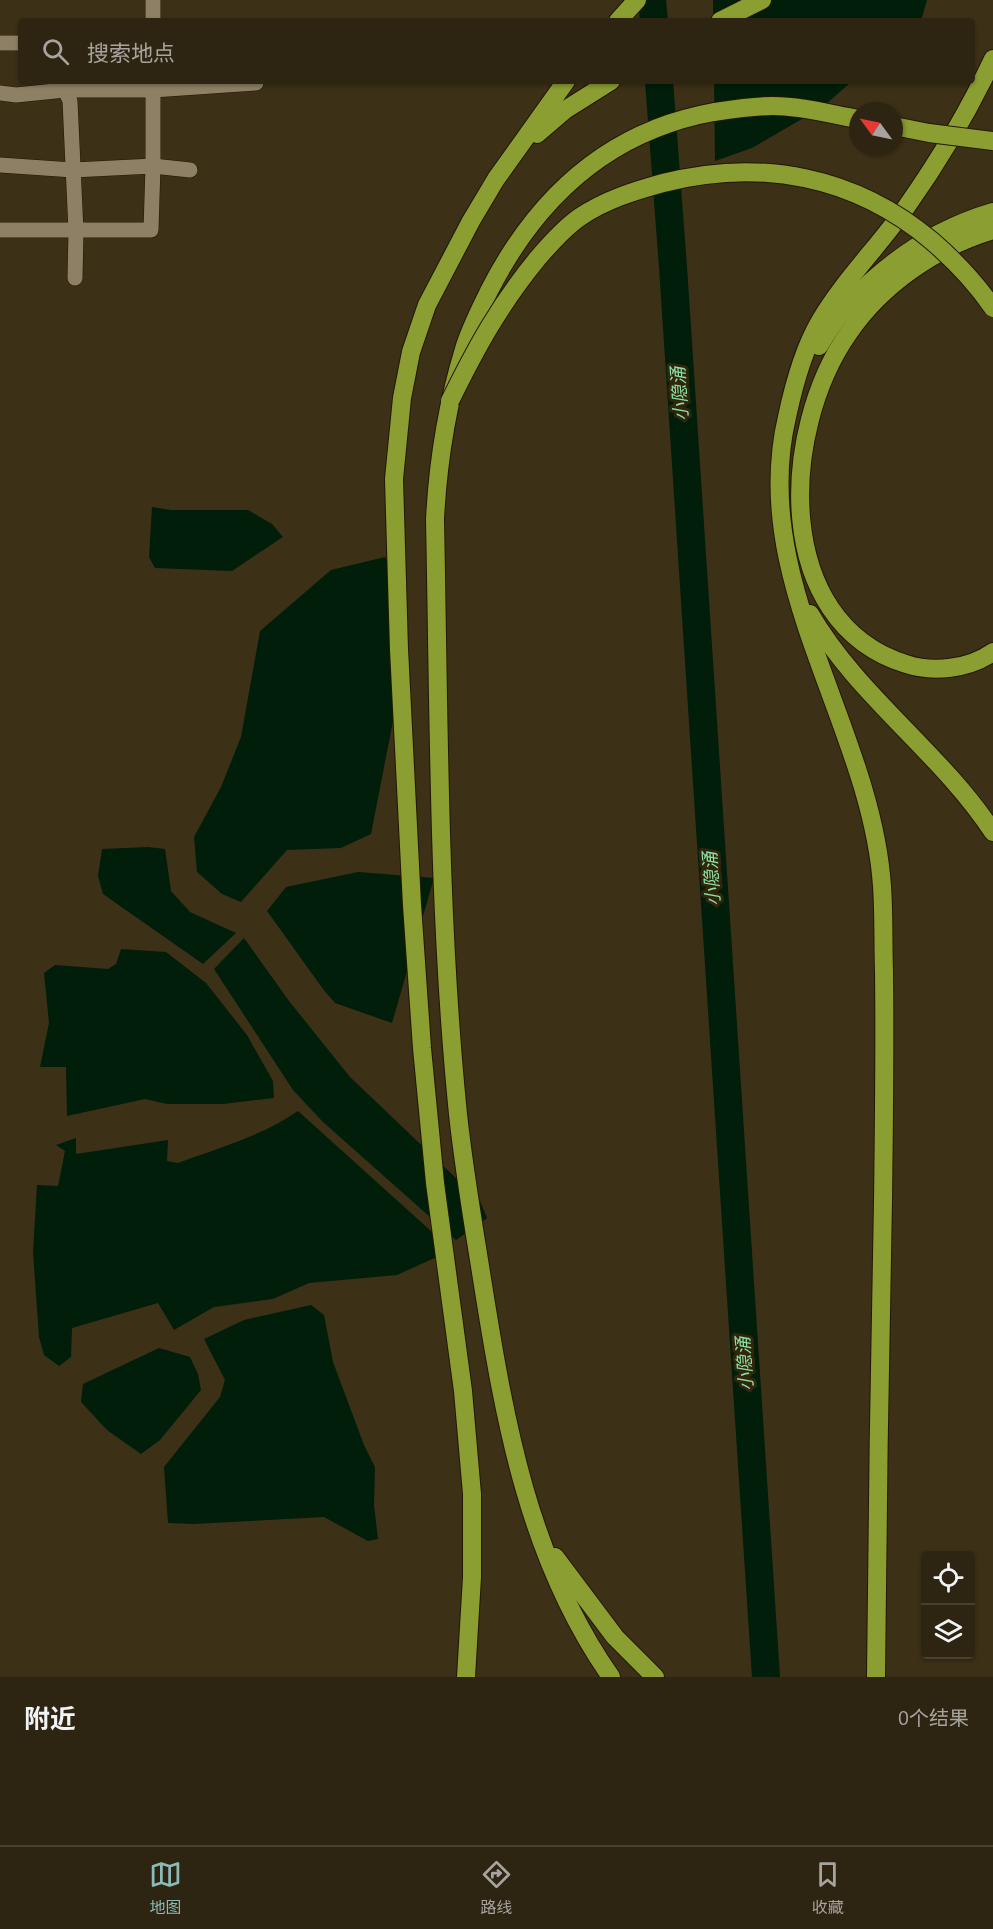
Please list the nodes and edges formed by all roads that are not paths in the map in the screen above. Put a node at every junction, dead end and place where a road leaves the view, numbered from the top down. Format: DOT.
graph roads {
  1 [pos="153,0"];
  2 [pos="637,0"];
  3 [pos="762,0"];
  4 [pos="153,18"];
  5 [pos="621,18"];
  6 [pos="726,18"];
  7 [pos="18,43"];
  8 [pos="0,44"];
  9 [pos="993,59"];
  10 [pos="204,84"];
  11 [pos="564,84"];
  12 [pos="606,84"];
  13 [pos="65,85"];
  14 [pos="153,85"];
  15 [pos="0,93"];
  16 [pos="849,117"];
  17 [pos="903,128"];
  18 [pos="993,141"];
  19 [pos="0,165"];
  20 [pos="153,166"];
  21 [pos="73,170"];
  22 [pos="190,170"];
  23 [pos="496,179"];
  24 [pos="993,212"];
  25 [pos="983,227"];
  26 [pos="0,230"];
  27 [pos="76,231"];
  28 [pos="75,278"];
  29 [pos="993,308"];
  30 [pos="793,395"];
  31 [pos="450,401"];
  32 [pos="796,588"];
  33 [pos="993,652"];
  34 [pos="993,832"];
  35 [pos="533,1518"];
  36 [pos="467,1633"];
  37 [pos="458,1677"];
  38 [pos="466,1677"];
  39 [pos="611,1677"];
  40 [pos="655,1677"];
  41 [pos="876,1677"];
  1 -- 4 [label="street"];
  2 -- 5 [label="highway"];
  3 -- 6 [label="highway"];
  7 -- 8 [label="street"];
  9 -- 30 [label="highway"];
  10 -- 14 [label="street"];
  11 -- 23 [label="highway"];
  12 -- 23 [label="highway"];
  13 -- 14 [label="street"];
  13 -- 15 [label="street"];
  13 -- 21 [label="street"];
  14 -- 20 [label="street"];
  16 -- 31 [label="highway, bridge"];
  17 -- 18 [label="highway, bridge"];
  19 -- 21 [label="street"];
  20 -- 21 [label="street"];
  20 -- 22 [label="street"];
  20 -- 27 [label="street"];
  21 -- 27 [label="street"];
  23 -- 36 [label="highway"];
  24 -- 25 [label="highway"];
  25 -- 30 [label="highway"];
  25 -- 33 [label="highway"];
  26 -- 27 [label="street"];
  27 -- 28 [label="street"];
  29 -- 31 [label="highway, bridge"];
  30 -- 32 [label="highway"];
  31 -- 35 [label="highway"];
  32 -- 34 [label="highway"];
  32 -- 41 [label="highway"];
  35 -- 39 [label="highway"];
  35 -- 40 [label="highway"];
  36 -- 37 [label="highway"];
  36 -- 38 [label="highway"];
}
